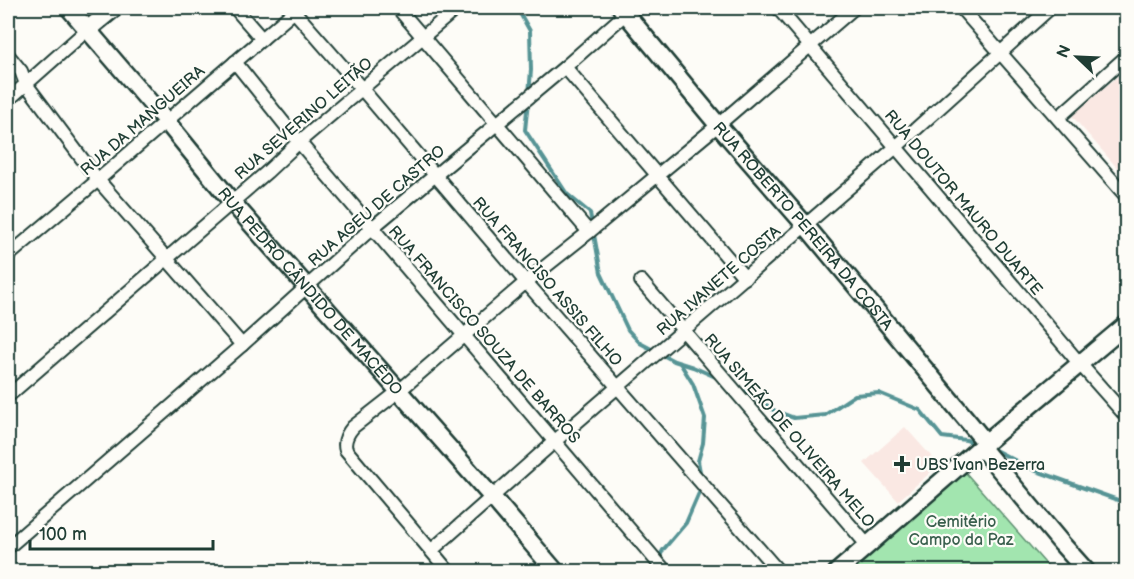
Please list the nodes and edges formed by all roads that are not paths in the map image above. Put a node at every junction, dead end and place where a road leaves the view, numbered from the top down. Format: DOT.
graph roads {
  1 [pos="69,8"];
  2 [pos="114,8"];
  3 [pos="235,8"];
  4 [pos="398,8"];
  5 [pos="457,8"];
  6 [pos="778,8"];
  7 [pos="854,8"];
  8 [pos="961,8"];
  9 [pos="1050,8"];
  10 [pos="1122,8"];
  11 [pos="296,9"];
  12 [pos="626,9"];
  13 [pos="1126,13"];
  14 [pos="87,30"];
  15 [pos="422,36"];
  16 [pos="262,39"];
  17 [pos="810,45"];
  18 [pos="1000,52"];
  19 [pos="8,55"];
  20 [pos="1126,57"];
  21 [pos="235,62"];
  22 [pos="565,67"];
  23 [pos="26,84"];
  24 [pos="362,89"];
  25 [pos="8,100"];
  26 [pos="1058,118"];
  27 [pos="166,121"];
  28 [pos="496,124"];
  29 [pos="718,125"];
  30 [pos="299,142"];
  31 [pos="896,147"];
  32 [pos="435,175"];
  33 [pos="657,175"];
  34 [pos="98,180"];
  35 [pos="1126,196"];
  36 [pos="232,202"];
  37 [pos="806,226"];
  38 [pos="372,228"];
  39 [pos="589,232"];
  40 [pos="8,256"];
  41 [pos="167,258"];
  42 [pos="745,278"];
  43 [pos="641,281"];
  44 [pos="526,282"];
  45 [pos="307,287"];
  46 [pos="1126,325"];
  47 [pos="683,332"];
  48 [pos="464,336"];
  49 [pos="242,345"];
  50 [pos="1080,364"];
  51 [pos="618,388"];
  52 [pos="399,391"];
  53 [pos="8,396"];
  54 [pos="1126,416"];
  55 [pos="555,441"];
  56 [pos="983,445"];
  57 [pos="493,498"];
  58 [pos="8,546"];
  59 [pos="868,546"];
  60 [pos="432,550"];
  61 [pos="449,572"];
  62 [pos="556,572"];
  63 [pos="666,572"];
  64 [pos="779,572"];
  65 [pos="837,572"];
  66 [pos="1088,572"];
  1 -- 14 [label="street, RUA PEDRO CÂNDIDO DE MACÊDO"];
  2 -- 14 [label="street"];
  3 -- 16 [label="street"];
  4 -- 15 [label="street"];
  5 -- 15 [label="street, RUA SEVERINO LEITÃO"];
  6 -- 17 [label="street, RUA DOUTOR MAURO DUARTE"];
  7 -- 17 [label="street"];
  8 -- 18 [label="street"];
  9 -- 18 [label="street, RUA IVANETE COSTA"];
  10 -- 13 [label="street"];
  11 -- 16 [label="street, RUA DA MANGUEIRA"];
  11 -- 24 [label="street, RUA FRANCISO ASSIS FILHO"];
  12 -- 22 [label="street, RUA AGEU DE CASTRO"];
  12 -- 29 [label="street, RUA ROBERTO PEREIRA DA COSTA"];
  14 -- 23 [label="street"];
  14 -- 27 [label="street, RUA PEDRO CÂNDIDO DE MACÊDO"];
  15 -- 24 [label="street, RUA SEVERINO LEITÃO"];
  15 -- 28 [label="street"];
  16 -- 21 [label="street, RUA DA MANGUEIRA"];
  17 -- 29 [label="street"];
  17 -- 31 [label="street, RUA DOUTOR MAURO DUARTE"];
  18 -- 26 [label="street"];
  18 -- 31 [label="street, RUA IVANETE COSTA"];
  19 -- 23 [label="street"];
  20 -- 26 [label="street"];
  21 -- 27 [label="street, RUA DA MANGUEIRA"];
  21 -- 30 [label="street, RUA FRANCISCO SOUZA DE BARROS"];
  22 -- 28 [label="street, RUA AGEU DE CASTRO"];
  22 -- 33 [label="street"];
  23 -- 25 [label="street"];
  23 -- 34 [label="street"];
  24 -- 30 [label="street, RUA SEVERINO LEITÃO"];
  24 -- 32 [label="street, RUA FRANCISO ASSIS FILHO"];
  26 -- 35 [label="street"];
  27 -- 34 [label="street, RUA DA MANGUEIRA"];
  27 -- 36 [label="street, RUA PEDRO CÂNDIDO DE MACÊDO"];
  28 -- 32 [label="street, RUA AGEU DE CASTRO"];
  28 -- 39 [label="street"];
  29 -- 33 [label="street"];
  29 -- 37 [label="street, RUA ROBERTO PEREIRA DA COSTA"];
  30 -- 36 [label="street, RUA SEVERINO LEITÃO"];
  30 -- 38 [label="street, RUA FRANCISCO SOUZA DE BARROS"];
  31 -- 37 [label="street, RUA IVANETE COSTA"];
  31 -- 50 [label="street, RUA DOUTOR MAURO DUARTE"];
  32 -- 38 [label="street, RUA AGEU DE CASTRO"];
  32 -- 44 [label="street, RUA FRANCISO ASSIS FILHO"];
  33 -- 39 [label="street"];
  33 -- 42 [label="street"];
  34 -- 40 [label="street, RUA DA MANGUEIRA"];
  34 -- 41 [label="street"];
  36 -- 41 [label="street, RUA SEVERINO LEITÃO"];
  36 -- 45 [label="street, RUA PEDRO CÂNDIDO DE MACÊDO"];
  37 -- 42 [label="street, RUA IVANETE COSTA"];
  37 -- 56 [label="street, RUA ROBERTO PEREIRA DA COSTA"];
  38 -- 45 [label="street, RUA AGEU DE CASTRO"];
  38 -- 48 [label="street, RUA FRANCISCO SOUZA DE BARROS"];
  39 -- 44 [label="street"];
  41 -- 49 [label="street"];
  41 -- 53 [label="street, RUA SEVERINO LEITÃO"];
  42 -- 47 [label="street, RUA IVANETE COSTA"];
  43 -- 47 [label="street, RUA SIMEÃO DE OLIVEIRA MELO"];
  44 -- 48 [label="street"];
  44 -- 51 [label="street, RUA FRANCISO ASSIS FILHO"];
  45 -- 49 [label="street, RUA AGEU DE CASTRO"];
  45 -- 52 [label="street, RUA PEDRO CÂNDIDO DE MACÊDO"];
  46 -- 50 [label="street"];
  47 -- 51 [label="street, RUA IVANETE COSTA"];
  47 -- 59 [label="street, RUA SIMEÃO DE OLIVEIRA MELO"];
  48 -- 52 [label="street"];
  48 -- 55 [label="street, RUA FRANCISCO SOUZA DE BARROS"];
  49 -- 58 [label="street, RUA AGEU DE CASTRO"];
  50 -- 54 [label="street, RUA DOUTOR MAURO DUARTE"];
  50 -- 56 [label="street"];
  51 -- 55 [label="street, RUA IVANETE COSTA"];
  51 -- 64 [label="street, RUA FRANCISO ASSIS FILHO"];
  52 -- 57 [label="street, RUA PEDRO CÂNDIDO DE MACÊDO"];
  52 -- 60 [label="street"];
  55 -- 57 [label="street, RUA IVANETE COSTA"];
  55 -- 63 [label="street, RUA FRANCISCO SOUZA DE BARROS"];
  56 -- 59 [label="street"];
  56 -- 66 [label="street, RUA ROBERTO PEREIRA DA COSTA"];
  57 -- 60 [label="street, RUA IVANETE COSTA"];
  57 -- 62 [label="street, RUA PEDRO CÂNDIDO DE MACÊDO"];
  59 -- 65 [label="street"];
  60 -- 61 [label="street"];
}
